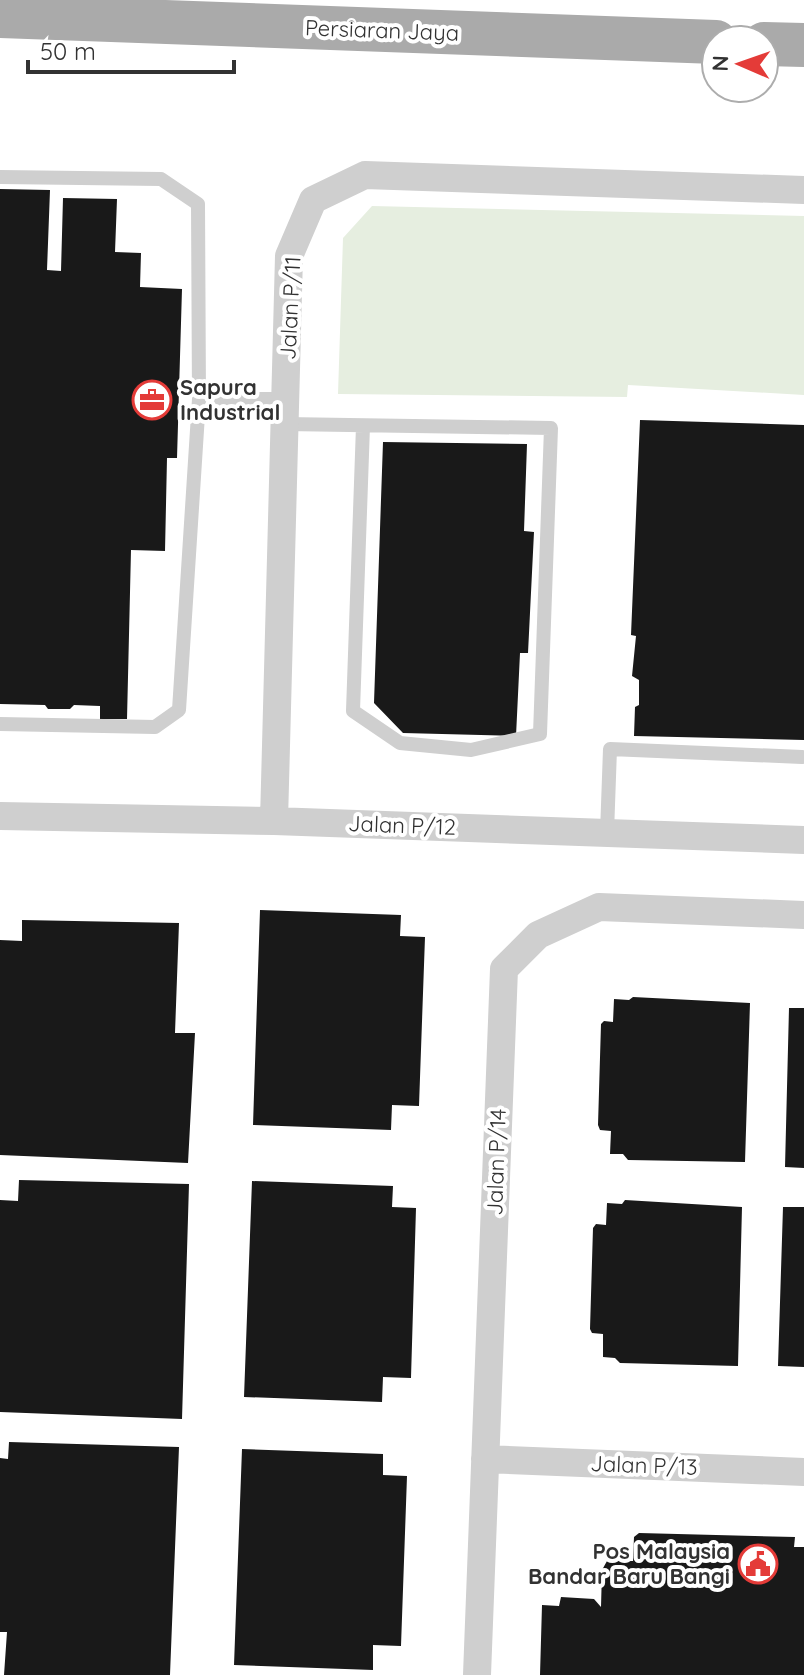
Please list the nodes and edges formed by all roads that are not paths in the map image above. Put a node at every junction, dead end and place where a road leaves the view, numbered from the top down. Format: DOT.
graph roads {
  1 [pos="0,16"];
  2 [pos="700,41"];
  3 [pos="780,44"];
  4 [pos="804,45"];
  5 [pos="0,177"];
  6 [pos="804,190"];
  7 [pos="199,399"];
  8 [pos="285,412"];
  9 [pos="363,426"];
  10 [pos="0,724"];
  11 [pos="802,757"];
  12 [pos="0,816"];
  13 [pos="274,821"];
  14 [pos="607,833"];
  15 [pos="804,840"];
  16 [pos="804,915"];
  17 [pos="485,1459"];
  18 [pos="804,1472"];
  19 [pos="477,1675"];
  1 -- 2 [label="main road, Persiaran Jaya"];
  3 -- 4 [label="main road"];
  5 -- 7 [label="lane"];
  6 -- 8 [label="street, Jalan P/11"];
  7 -- 8 [label="lane"];
  7 -- 10 [label="lane"];
  8 -- 9 [label="lane"];
  8 -- 13 [label="street, Jalan P/11"];
  9 -- 9 [label="lane"];
  11 -- 14 [label="lane"];
  12 -- 13 [label="street, Jalan P/12"];
  13 -- 14 [label="street, Jalan P/12"];
  14 -- 15 [label="street, Jalan P/12"];
  16 -- 17 [label="street, Jalan P/14"];
  17 -- 18 [label="street, Jalan P/13"];
  17 -- 19 [label="street, Jalan P/14"];
}
